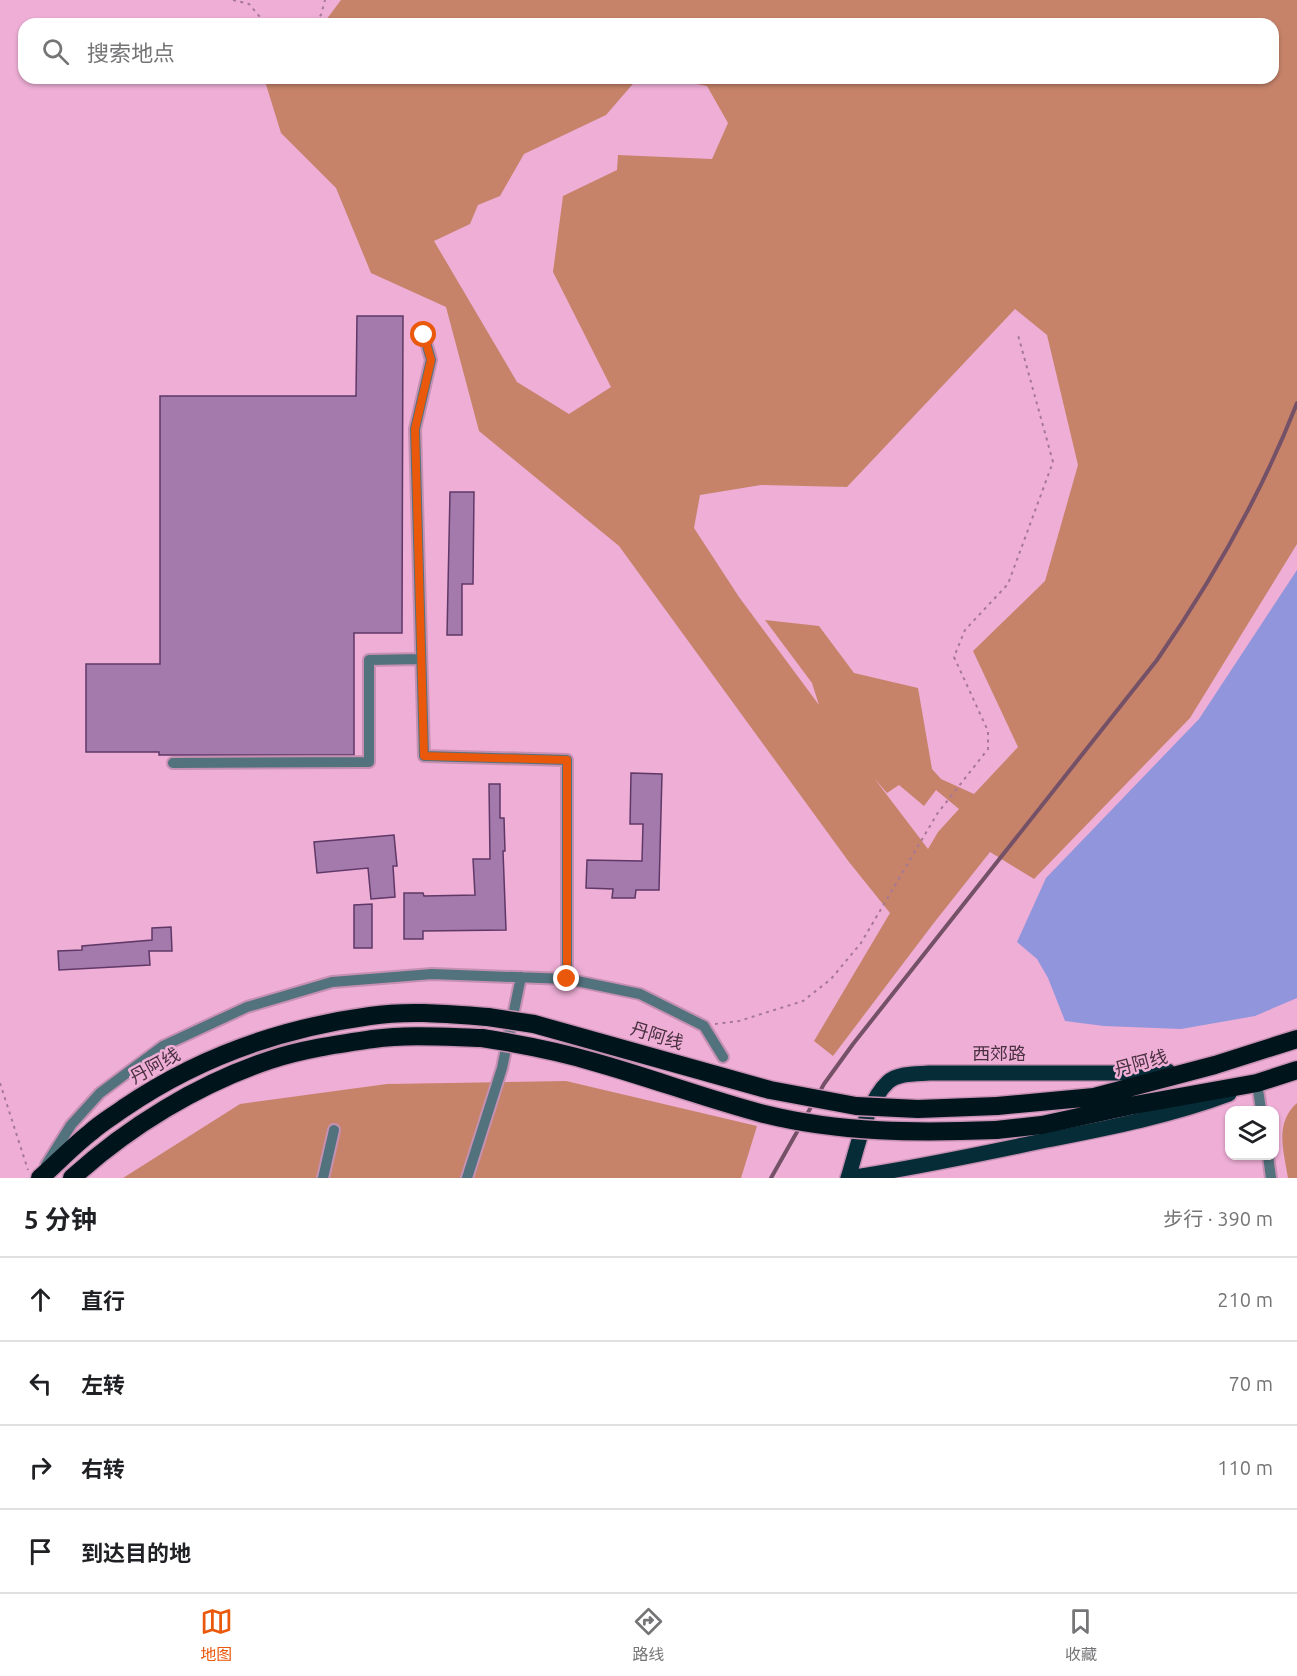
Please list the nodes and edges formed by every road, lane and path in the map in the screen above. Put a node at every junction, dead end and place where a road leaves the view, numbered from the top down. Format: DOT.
graph roads {
  1 [pos="233,0"];
  2 [pos="325,0"];
  3 [pos="261,18"];
  4 [pos="316,18"];
  5 [pos="424,335"];
  6 [pos="1018,335"];
  7 [pos="421,659"];
  8 [pos="172,763"];
  9 [pos="520,977"];
  10 [pos="567,979"];
  11 [pos="704,1026"];
  12 [pos="1297,1037"];
  13 [pos="723,1057"];
  14 [pos="1215,1065"];
  15 [pos="1297,1070"];
  16 [pos="1297,1081"];
  17 [pos="0,1083"];
  18 [pos="1257,1083"];
  19 [pos="1260,1106"];
  20 [pos="334,1130"];
  21 [pos="1269,1160"];
  22 [pos="31,1178"];
  23 [pos="39,1178"];
  24 [pos="72,1178"];
  25 [pos="323,1178"];
  26 [pos="467,1178"];
  27 [pos="848,1178"];
  28 [pos="1271,1178"];
  1 -- 3 [label="path"];
  2 -- 4 [label="path"];
  5 -- 7 [label="street"];
  6 -- 11 [label="path"];
  7 -- 8 [label="street"];
  7 -- 10 [label="street"];
  9 -- 10 [label="street"];
  9 -- 23 [label="street"];
  9 -- 26 [label="street"];
  10 -- 11 [label="street"];
  11 -- 13 [label="street"];
  12 -- 14 [label="highway, 丹阿线"];
  14 -- 23 [label="highway, 丹阿线, bridge"];
  14 -- 27 [label="main road, 西郊路"];
  15 -- 18 [label="highway"];
  16 -- 18 [label="highway"];
  17 -- 22 [label="path"];
  18 -- 19 [label="street"];
  18 -- 24 [label="highway, bridge"];
  18 -- 27 [label="main road"];
  20 -- 25 [label="street"];
  21 -- 28 [label="street"];
}
